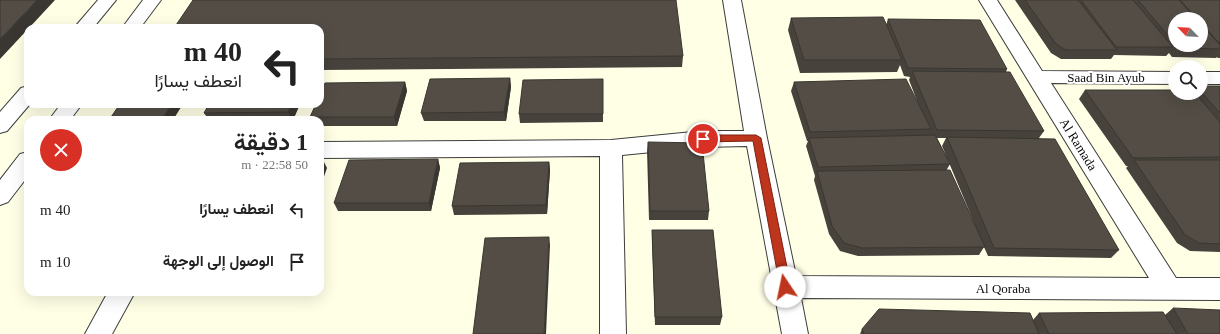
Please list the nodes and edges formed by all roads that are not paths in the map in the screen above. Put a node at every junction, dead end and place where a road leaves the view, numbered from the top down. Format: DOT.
graph roads {
  1 [pos="107,0"];
  2 [pos="152,0"];
  3 [pos="732,0"];
  4 [pos="988,0"];
  5 [pos="86,24"];
  6 [pos="134,24"];
  7 [pos="1037,76"];
  8 [pos="1168,78"];
  9 [pos="1208,78"];
  10 [pos="1220,78"];
  11 [pos="24,98"];
  12 [pos="69,108"];
  13 [pos="62,116"];
  14 [pos="0,126"];
  15 [pos="756,138"];
  16 [pos="611,148"];
  17 [pos="324,150"];
  18 [pos="24,165"];
  19 [pos="0,196"];
  20 [pos="785,287"];
  21 [pos="1169,288"];
  22 [pos="1220,289"];
  23 [pos="120,296"];
  24 [pos="98,334"];
  25 [pos="613,334"];
  26 [pos="795,334"];
  1 -- 5 [label="street"];
  2 -- 6 [label="street"];
  3 -- 15 [label="street"];
  4 -- 7 [label="street, Al Ramada"];
  7 -- 8 [label="street, Saad Bin Ayub"];
  7 -- 21 [label="street, Al Ramada"];
  9 -- 10 [label="street"];
  11 -- 14 [label="street"];
  12 -- 13 [label="street"];
  15 -- 16 [label="street"];
  15 -- 20 [label="street"];
  16 -- 17 [label="street"];
  16 -- 25 [label="street"];
  18 -- 19 [label="street"];
  20 -- 21 [label="street, Al Qoraba"];
  20 -- 26 [label="street"];
  21 -- 22 [label="street, Al Qoraba"];
  23 -- 24 [label="street"];
}
